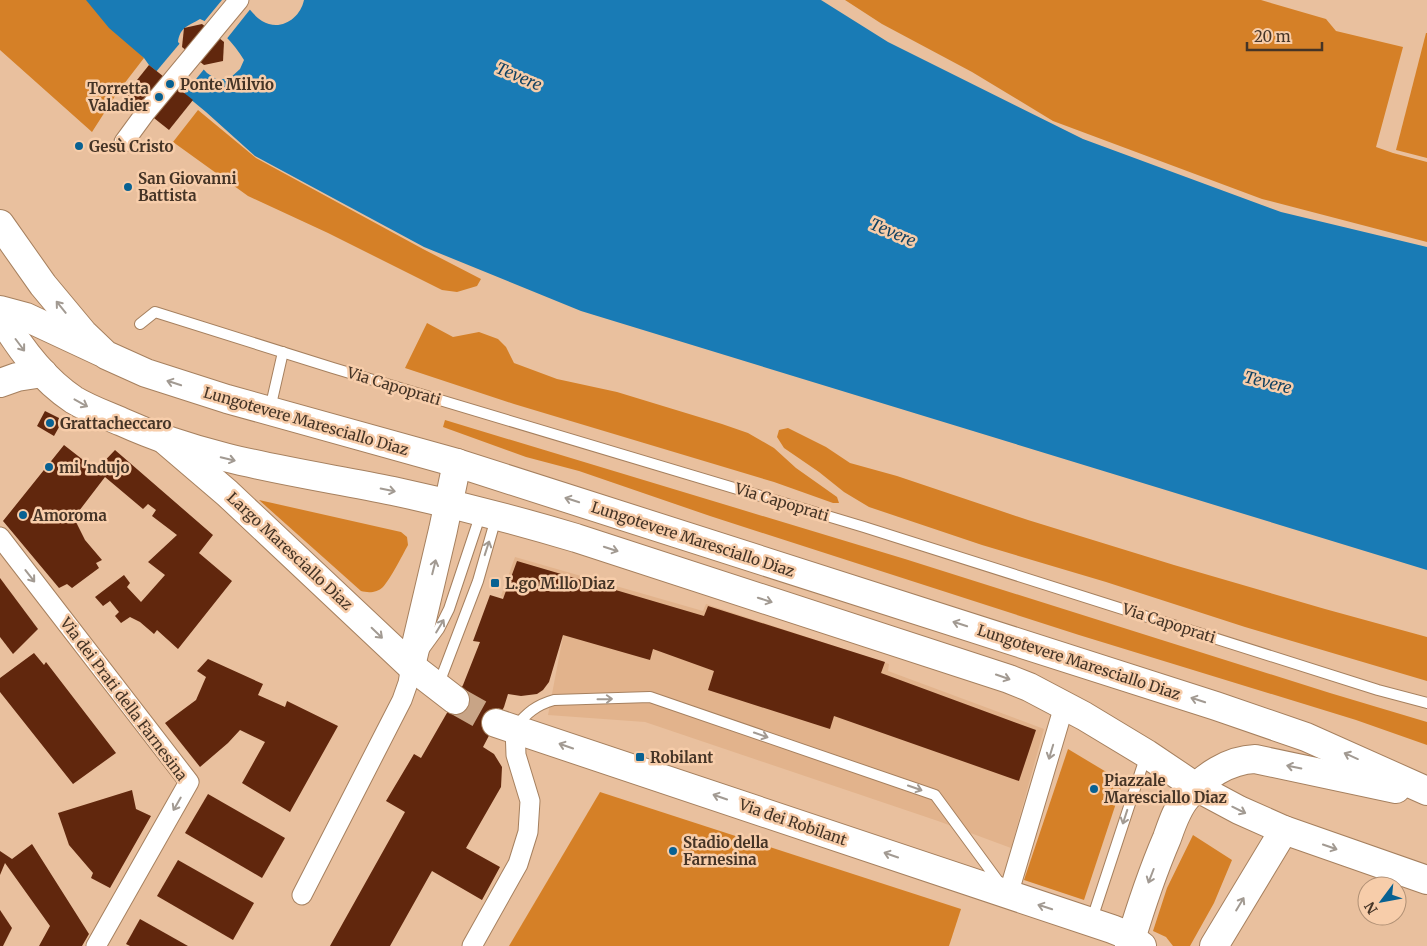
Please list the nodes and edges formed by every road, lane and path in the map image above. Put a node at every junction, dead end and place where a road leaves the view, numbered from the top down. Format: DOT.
graph roads {
  1 [pos="239,0"];
  2 [pos="124,142"];
  3 [pos="3,227"];
  4 [pos="0,310"];
  5 [pos="0,315"];
  6 [pos="140,324"];
  7 [pos="283,352"];
  8 [pos="106,355"];
  9 [pos="43,373"];
  10 [pos="0,383"];
  11 [pos="270,410"];
  12 [pos="165,440"];
  13 [pos="457,463"];
  14 [pos="448,504"];
  15 [pos="489,514"];
  16 [pos="0,537"];
  17 [pos="412,666"];
  18 [pos="446,693"];
  19 [pos="1427,703"];
  20 [pos="1064,706"];
  21 [pos="505,725"];
  22 [pos="1147,754"];
  23 [pos="1196,787"];
  24 [pos="1427,791"];
  25 [pos="1427,795"];
  26 [pos="1284,830"];
  27 [pos="1427,880"];
  28 [pos="302,895"];
  29 [pos="1008,895"];
  30 [pos="1091,922"];
  31 [pos="1134,943"];
  32 [pos="96,946"];
  33 [pos="472,946"];
  34 [pos="1214,946"];
  1 -- 2 [label="street"];
  8 -- 3 [label="main road, Lungotevere Maresciallo Diaz, one-way"];
  4 -- 8 [label="main road"];
  5 -- 9 [label="main road, one-way"];
  6 -- 7 [label="lane, Via Capoprati"];
  7 -- 11 [label="lane"];
  7 -- 19 [label="lane, Via Capoprati"];
  11 -- 8 [label="main road, Lungotevere Maresciallo Diaz, one-way"];
  9 -- 10 [label="main road"];
  9 -- 12 [label="main road, one-way"];
  11 -- 13 [label="main road, Lungotevere Maresciallo Diaz"];
  12 -- 14 [label="main road, one-way"];
  12 -- 17 [label="main road, Largo Maresciallo Diaz, one-way"];
  13 -- 14 [label="main road"];
  24 -- 13 [label="main road, Lungotevere Maresciallo Diaz, one-way"];
  14 -- 15 [label="main road"];
  17 -- 14 [label="main road, one-way"];
  17 -- 15 [label="lane, one-way"];
  18 -- 15 [label="lane, one-way"];
  15 -- 20 [label="main road, one-way"];
  16 -- 32 [label="street, Via dei Prati della Farnesina, one-way"];
  17 -- 18 [label="main road"];
  17 -- 28 [label="street"];
  20 -- 22 [label="main road"];
  20 -- 29 [label="street, one-way"];
  29 -- 21 [label="main road, Via dei Robilant, one-way"];
  21 -- 29 [label="lane, one-way"];
  21 -- 33 [label="street"];
  22 -- 23 [label="main road"];
  22 -- 30 [label="lane, one-way"];
  25 -- 23 [label="main road, one-way"];
  23 -- 26 [label="main road, one-way"];
  23 -- 31 [label="main road, one-way"];
  26 -- 27 [label="main road, one-way"];
  34 -- 26 [label="main road, one-way"];
  30 -- 29 [label="main road, Via dei Robilant, one-way"];
  30 -- 31 [label="main road"];
}
